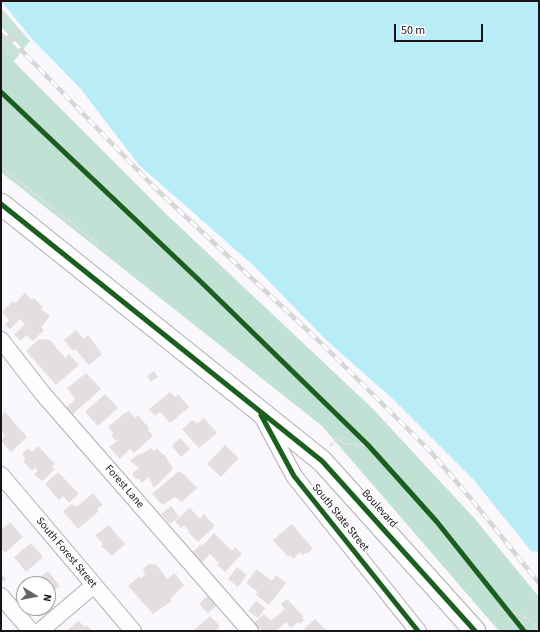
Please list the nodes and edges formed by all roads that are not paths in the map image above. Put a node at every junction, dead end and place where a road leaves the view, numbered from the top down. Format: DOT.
graph roads {
  1 [pos="1,204"];
  2 [pos="1,340"];
  3 [pos="259,410"];
  4 [pos="1,475"];
  5 [pos="94,586"];
  6 [pos="1,596"];
  7 [pos="31,631"];
  8 [pos="40,631"];
  9 [pos="133,631"];
  10 [pos="250,631"];
  11 [pos="418,631"];
  12 [pos="475,631"];
  1 -- 3 [label="main road, Boulevard"];
  2 -- 10 [label="street, Forest Lane"];
  3 -- 11 [label="street, South State Street"];
  3 -- 12 [label="main road, Boulevard"];
  4 -- 5 [label="street, South Forest Street"];
  5 -- 8 [label="street"];
  5 -- 9 [label="street, South Forest Street"];
  6 -- 7 [label="street"];
}
